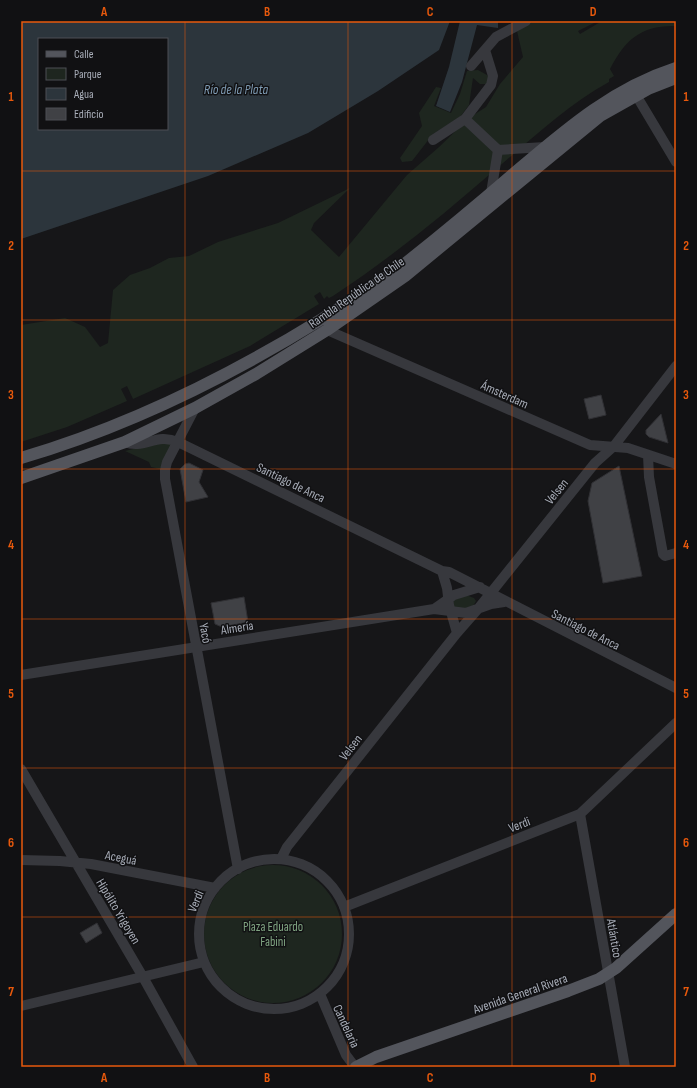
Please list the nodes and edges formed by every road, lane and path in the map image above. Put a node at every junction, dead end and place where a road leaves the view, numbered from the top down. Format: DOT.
graph roads {
  1 [pos="526,21"];
  2 [pos="485,50"];
  3 [pos="471,66"];
  4 [pos="676,68"];
  5 [pos="676,78"];
  6 [pos="636,95"];
  7 [pos="465,119"];
  8 [pos="433,140"];
  9 [pos="545,147"];
  10 [pos="498,150"];
  11 [pos="676,162"];
  12 [pos="491,193"];
  13 [pos="327,330"];
  14 [pos="676,366"];
  15 [pos="195,408"];
  16 [pos="125,442"];
  17 [pos="178,442"];
  18 [pos="614,446"];
  19 [pos="648,455"];
  20 [pos="21,458"];
  21 [pos="676,464"];
  22 [pos="21,478"];
  23 [pos="676,554"];
  24 [pos="442,571"];
  25 [pos="497,583"];
  26 [pos="477,588"];
  27 [pos="489,594"];
  28 [pos="447,598"];
  29 [pos="504,602"];
  30 [pos="434,609"];
  31 [pos="478,609"];
  32 [pos="451,612"];
  33 [pos="457,633"];
  34 [pos="196,647"];
  35 [pos="21,674"];
  36 [pos="676,688"];
  37 [pos="676,723"];
  38 [pos="21,769"];
  39 [pos="580,814"];
  40 [pos="281,859"];
  41 [pos="21,860"];
  42 [pos="75,863"];
  43 [pos="238,868"];
  44 [pos="214,888"];
  45 [pos="344,907"];
  46 [pos="676,914"];
  47 [pos="204,962"];
  48 [pos="608,973"];
  49 [pos="143,977"];
  50 [pos="320,994"];
  51 [pos="21,1006"];
  52 [pos="193,1067"];
  53 [pos="356,1067"];
  54 [pos="625,1067"];
  1 -- 2 [label="street"];
  2 -- 3 [label="street"];
  2 -- 7 [label="street"];
  4 -- 9 [label="main road, Rambla República de Chile"];
  5 -- 6 [label="main road, Rambla República de Chile"];
  6 -- 11 [label="street"];
  6 -- 13 [label="main road, Rambla República de Chile"];
  7 -- 8 [label="street"];
  7 -- 10 [label="street"];
  9 -- 10 [label="street"];
  9 -- 12 [label="main road, Rambla República de Chile"];
  10 -- 12 [label="street"];
  12 -- 20 [label="main road, Rambla República de Chile"];
  13 -- 15 [label="main road, Rambla República de Chile"];
  13 -- 18 [label="street, Ámsterdam"];
  14 -- 18 [label="street, Velsen"];
  15 -- 16 [label="main road, Rambla República de Chile"];
  15 -- 17 [label="street, Yacó"];
  16 -- 17 [label="street, Santiago de Anca"];
  16 -- 22 [label="main road, Rambla República de Chile"];
  17 -- 24 [label="street, Santiago de Anca"];
  17 -- 34 [label="street, Yacó"];
  18 -- 19 [label="street, Ámsterdam"];
  18 -- 25 [label="street, Velsen"];
  19 -- 21 [label="street, Ámsterdam"];
  19 -- 23 [label="street"];
  24 -- 26 [label="street, Santiago de Anca"];
  24 -- 28 [label="street"];
  25 -- 26 [label="street"];
  25 -- 27 [label="street, Velsen"];
  26 -- 27 [label="street, Santiago de Anca"];
  26 -- 28 [label="street"];
  27 -- 29 [label="street, Santiago de Anca"];
  27 -- 31 [label="street, Velsen"];
  28 -- 30 [label="street"];
  28 -- 32 [label="street"];
  29 -- 31 [label="street, Almería"];
  29 -- 36 [label="street, Santiago de Anca"];
  30 -- 32 [label="street, Almería"];
  30 -- 34 [label="street, Almería"];
  31 -- 32 [label="street, Almería"];
  31 -- 33 [label="street, Velsen"];
  32 -- 33 [label="street"];
  33 -- 40 [label="street, Velsen"];
  34 -- 35 [label="street, Almería"];
  34 -- 43 [label="street, Yacó"];
  37 -- 39 [label="street, Verdi"];
  38 -- 42 [label="street, Hipólito Yrigoyen"];
  39 -- 45 [label="street, Verdi"];
  39 -- 48 [label="street, Atlántico"];
  40 -- 43 [label="street, Verdi"];
  40 -- 45 [label="street, Verdi"];
  41 -- 42 [label="street, Aceguá"];
  42 -- 44 [label="street, Aceguá"];
  42 -- 49 [label="street, Hipólito Yrigoyen"];
  43 -- 44 [label="street, Verdi"];
  44 -- 47 [label="street, Verdi"];
  45 -- 50 [label="street, Verdi"];
  46 -- 48 [label="main road, Avenida General Rivera"];
  47 -- 49 [label="street"];
  47 -- 50 [label="street, Verdi"];
  48 -- 53 [label="main road, Avenida General Rivera"];
  48 -- 54 [label="street, Atlántico"];
  49 -- 51 [label="street"];
  49 -- 52 [label="street, Hipólito Yrigoyen"];
  50 -- 53 [label="street, Candelaria"];
}
